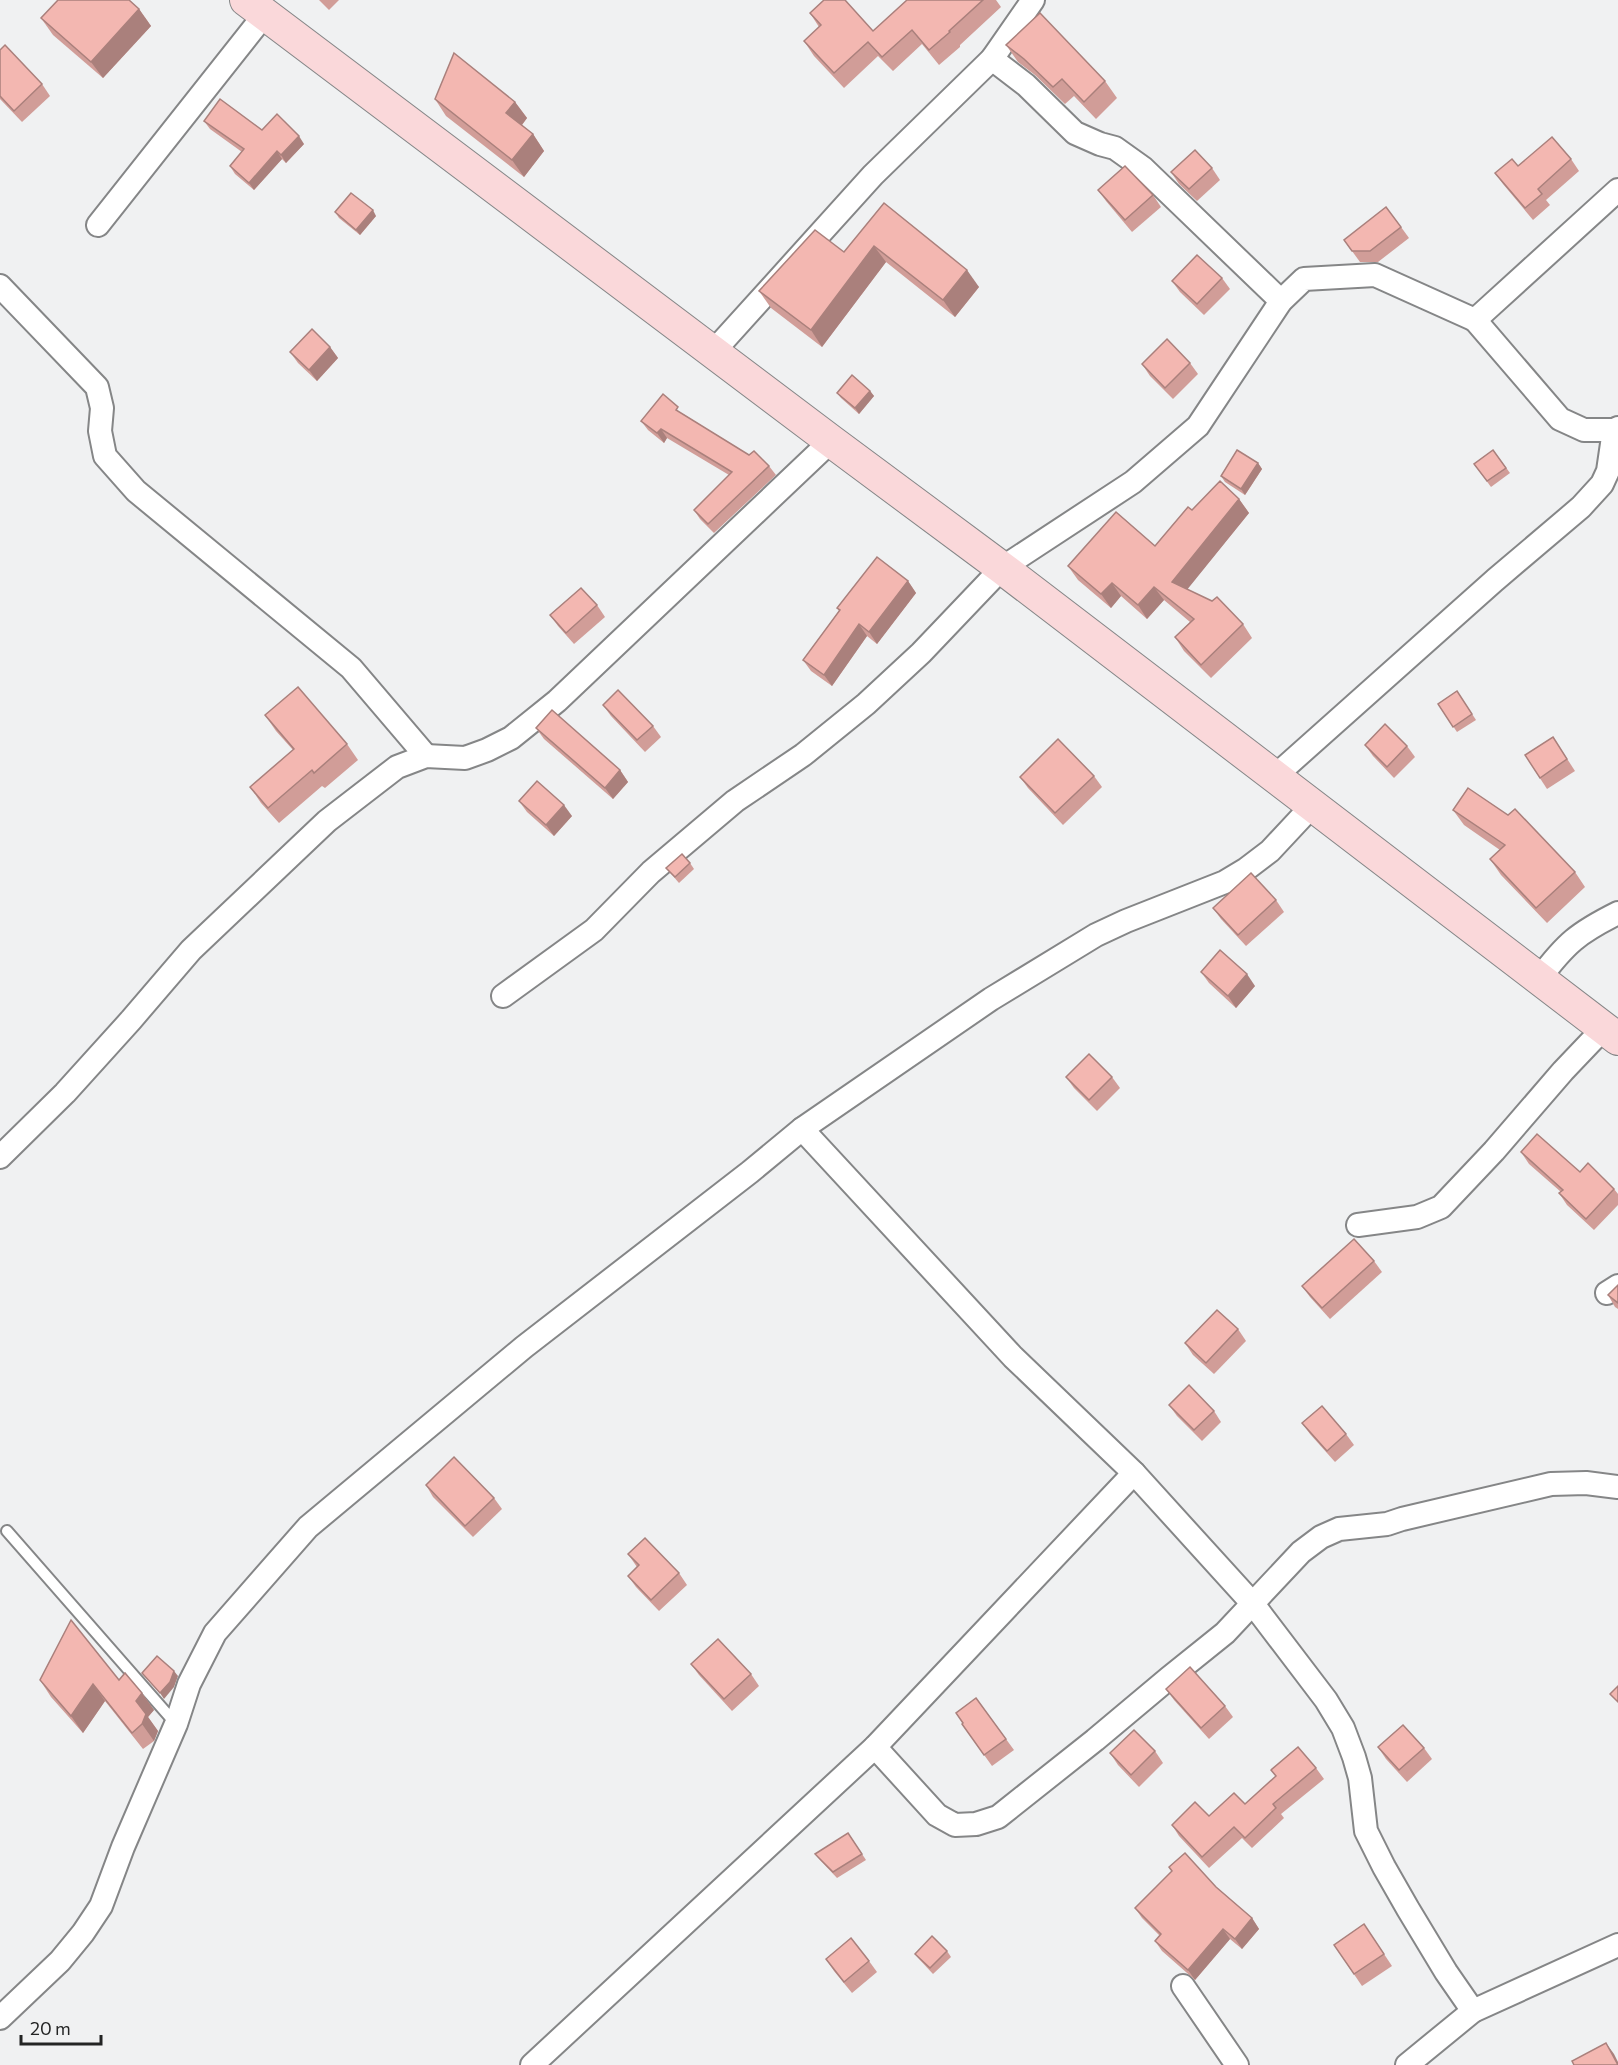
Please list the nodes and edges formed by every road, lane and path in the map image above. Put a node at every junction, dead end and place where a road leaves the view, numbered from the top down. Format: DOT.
graph roads {
  1 [pos="1033,0"];
  2 [pos="256,7"];
  3 [pos="992,59"];
  4 [pos="1618,190"];
  5 [pos="98,225"];
  6 [pos="0,286"];
  7 [pos="1281,301"];
  8 [pos="1475,320"];
  9 [pos="713,352"];
  10 [pos="1616,429"];
  11 [pos="831,441"];
  12 [pos="1002,567"];
  13 [pos="426,756"];
  14 [pos="1274,777"];
  15 [pos="1311,806"];
  16 [pos="1618,913"];
  17 [pos="1539,979"];
  18 [pos="503,996"];
  19 [pos="1611,1034"];
  20 [pos="802,1129"];
  21 [pos="0,1157"];
  22 [pos="1358,1225"];
  23 [pos="1134,1473"];
  24 [pos="1618,1487"];
  25 [pos="7,1531"];
  26 [pos="1253,1604"];
  27 [pos="176,1724"];
  28 [pos="875,1747"];
  29 [pos="1618,1945"];
  30 [pos="1183,1986"];
  31 [pos="1473,2011"];
  32 [pos="0,2018"];
  33 [pos="532,2065"];
  34 [pos="1237,2065"];
  35 [pos="1407,2065"];
  1 -- 3 [label="street"];
  2 -- 5 [label="street"];
  2 -- 9 [label="street"];
  3 -- 7 [label="street"];
  3 -- 9 [label="street"];
  4 -- 8 [label="street"];
  6 -- 13 [label="street"];
  7 -- 8 [label="street"];
  7 -- 12 [label="street"];
  8 -- 10 [label="street"];
  9 -- 11 [label="street"];
  10 -- 14 [label="street"];
  11 -- 12 [label="street"];
  11 -- 13 [label="street"];
  12 -- 14 [label="street"];
  12 -- 18 [label="street"];
  13 -- 21 [label="street"];
  14 -- 15 [label="street"];
  15 -- 17 [label="street"];
  15 -- 20 [label="street"];
  16 -- 17 [label="street"];
  17 -- 19 [label="street"];
  19 -- 22 [label="street"];
  20 -- 23 [label="street"];
  20 -- 27 [label="street"];
  23 -- 26 [label="street"];
  23 -- 28 [label="street"];
  24 -- 26 [label="street"];
  25 -- 27 [label="lane"];
  26 -- 28 [label="street"];
  26 -- 31 [label="street"];
  27 -- 32 [label="street"];
  28 -- 33 [label="street"];
  29 -- 31 [label="street"];
  30 -- 34 [label="street"];
  31 -- 35 [label="street"];
}
